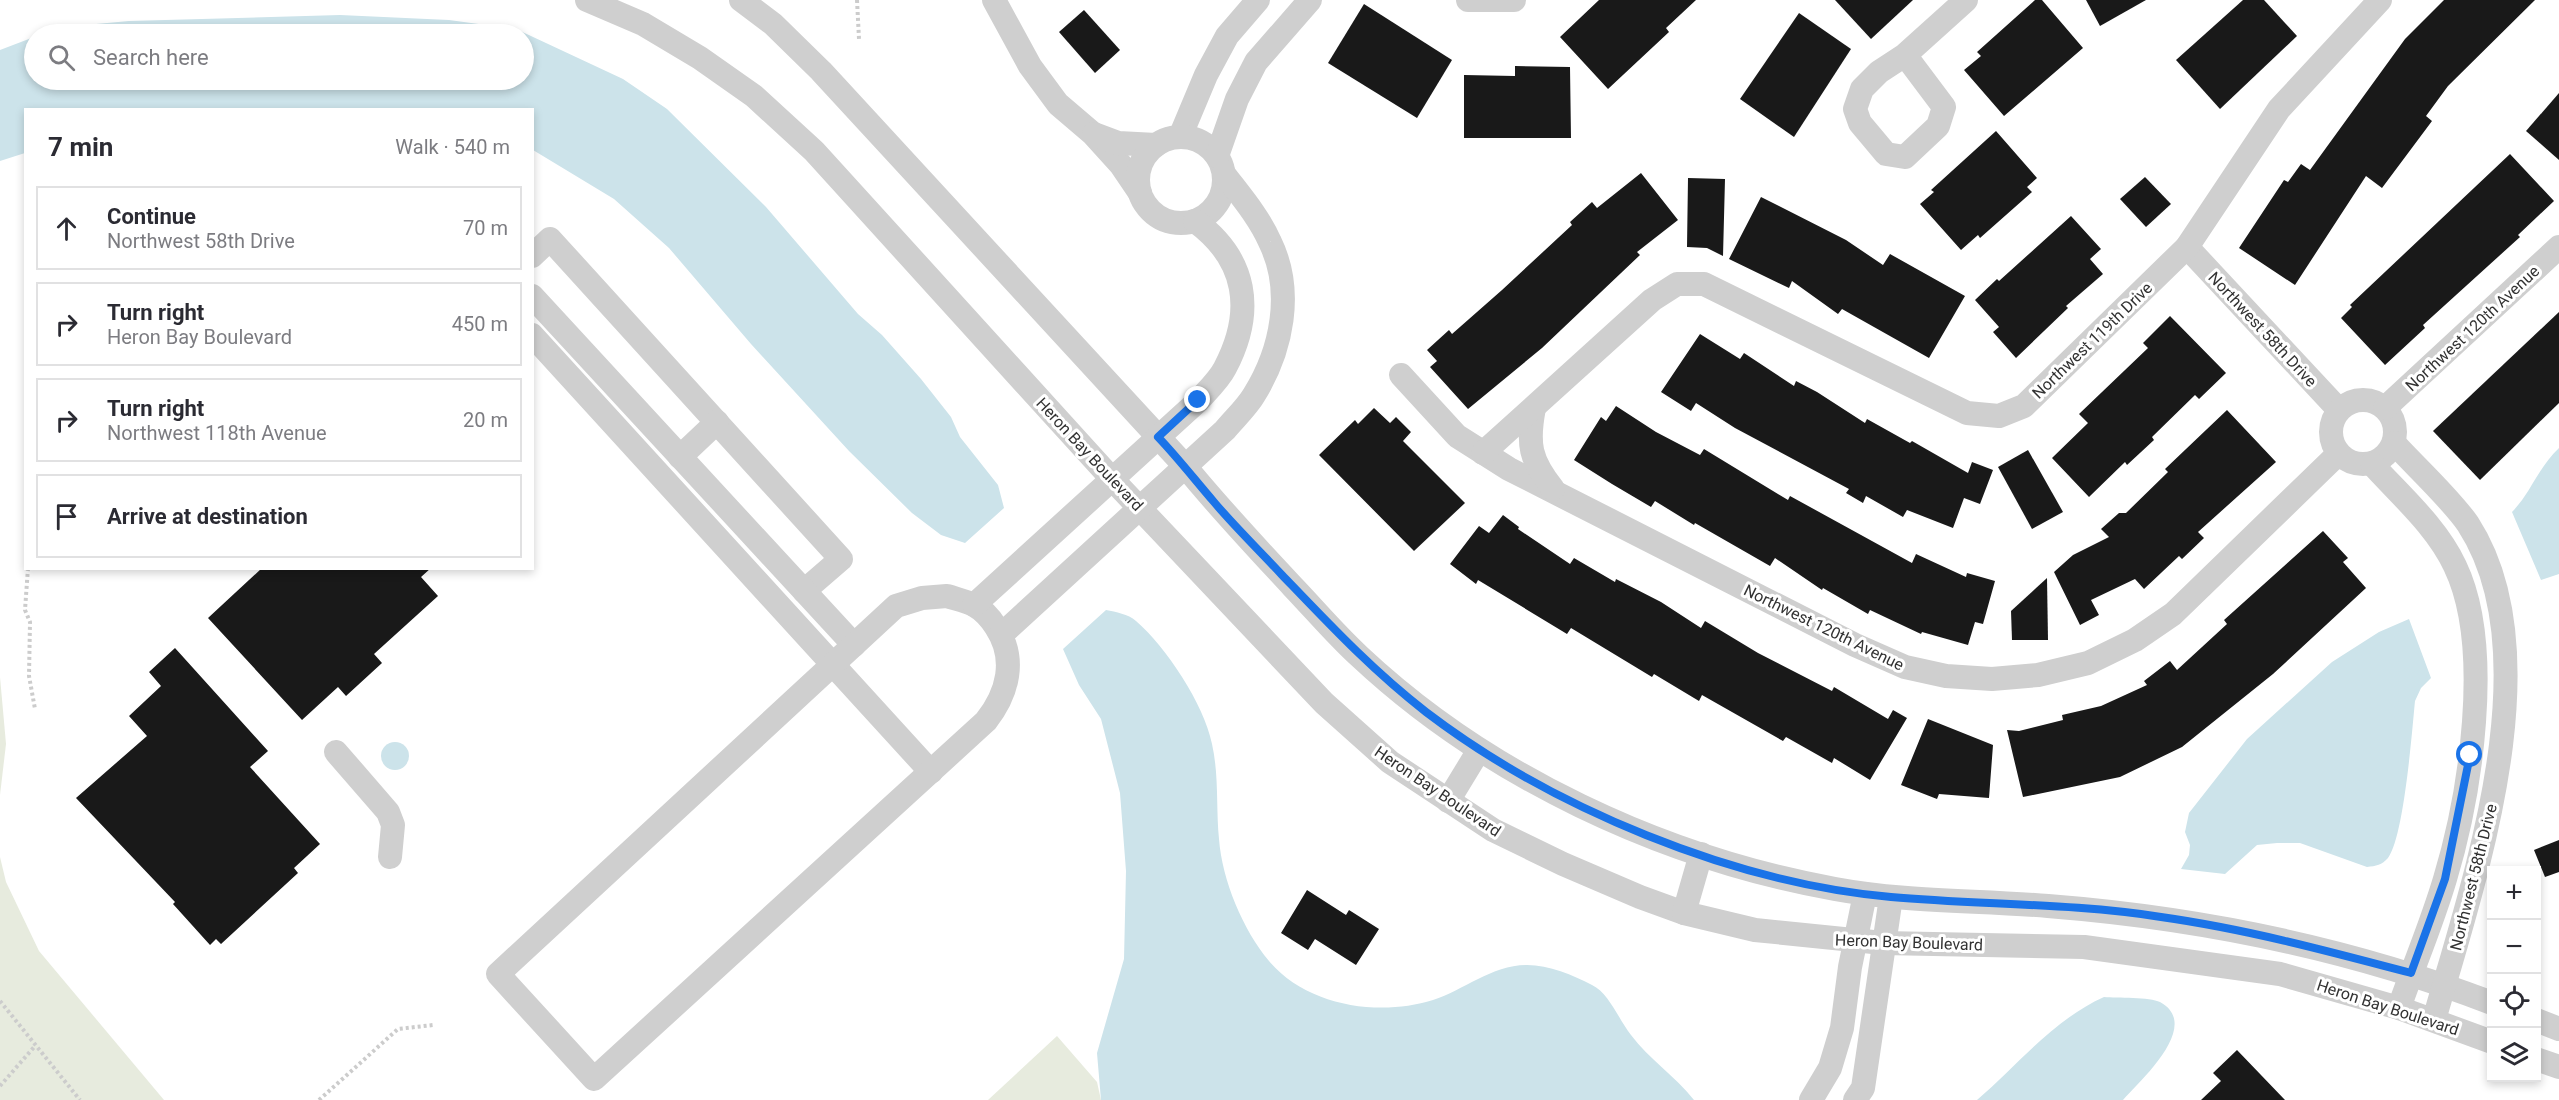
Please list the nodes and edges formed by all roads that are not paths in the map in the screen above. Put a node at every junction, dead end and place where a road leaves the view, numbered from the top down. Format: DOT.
graph roads {
  1 [pos="587,0"];
  2 [pos="741,0"];
  3 [pos="994,0"];
  4 [pos="1258,0"];
  5 [pos="1310,0"];
  6 [pos="1468,0"];
  7 [pos="1514,0"];
  8 [pos="1966,0"];
  9 [pos="2380,0"];
  10 [pos="1287,26"];
  11 [pos="1905,56"];
  12 [pos="1092,133"];
  13 [pos="1180,137"];
  14 [pos="1156,146"];
  15 [pos="1220,165"];
  16 [pos="1140,193"];
  17 [pos="1195,221"];
  18 [pos="2187,247"];
  19 [pos="2559,247"];
  20 [pos="534,254"];
  21 [pos="534,298"];
  22 [pos="534,337"];
  23 [pos="1401,375"];
  24 [pos="1534,408"];
  25 [pos="2385,408"];
  26 [pos="2339,410"];
  27 [pos="717,422"];
  28 [pos="1158,437"];
  29 [pos="2394,443"];
  30 [pos="1483,453"];
  31 [pos="2338,454"];
  32 [pos="680,457"];
  33 [pos="2372,464"];
  34 [pos="1185,466"];
  35 [pos="1112,479"];
  36 [pos="1554,491"];
  37 [pos="1141,509"];
  38 [pos="804,591"];
  39 [pos="974,605"];
  40 [pos="1001,635"];
  41 [pos="854,645"];
  42 [pos="832,665"];
  43 [pos="1479,750"];
  44 [pos="336,752"];
  45 [pos="931,772"];
  46 [pos="1449,801"];
  47 [pos="1701,854"];
  48 [pos="390,857"];
  49 [pos="1865,894"];
  50 [pos="1891,897"];
  51 [pos="1684,913"];
  52 [pos="1856,941"];
  53 [pos="1883,943"];
  54 [pos="2411,973"];
  55 [pos="2444,985"];
  56 [pos="2487,1001"];
  57 [pos="2399,1008"];
  58 [pos="2434,1020"];
  59 [pos="2541,1022"];
  60 [pos="2559,1029"];
  61 [pos="2487,1040"];
  62 [pos="2541,1061"];
  63 [pos="2559,1067"];
  64 [pos="1811,1100"];
  65 [pos="1856,1100"];
  1 -- 35 [label="street, Heron Bay Boulevard"];
  2 -- 28 [label="street"];
  3 -- 12 [label="street"];
  4 -- 10 [label="street"];
  4 -- 13 [label="street"];
  5 -- 10 [label="street"];
  6 -- 7 [label="street"];
  8 -- 11 [label="street"];
  9 -- 18 [label="street, Northwest 119th Drive"];
  10 -- 15 [label="street"];
  12 -- 14 [label="street"];
  12 -- 16 [label="street"];
  13 -- 14 [label="street"];
  13 -- 15 [label="street"];
  14 -- 16 [label="street"];
  15 -- 17 [label="street"];
  15 -- 34 [label="street"];
  16 -- 17 [label="street"];
  17 -- 28 [label="street"];
  18 -- 24 [label="street, Northwest 119th Drive"];
  18 -- 26 [label="street, Northwest 58th Drive"];
  19 -- 25 [label="street, Northwest 120th Avenue"];
  20 -- 27 [label="street"];
  21 -- 32 [label="street"];
  22 -- 42 [label="street"];
  23 -- 30 [label="street, Northwest 120th Avenue"];
  24 -- 30 [label="street, Northwest 119th Drive"];
  24 -- 36 [label="street"];
  25 -- 26 [label="street"];
  25 -- 29 [label="street"];
  26 -- 31 [label="street"];
  27 -- 32 [label="street"];
  27 -- 38 [label="street"];
  28 -- 34 [label="street"];
  28 -- 35 [label="street"];
  29 -- 33 [label="street"];
  29 -- 55 [label="street, Northwest 58th Drive"];
  30 -- 36 [label="street, Northwest 120th Avenue"];
  31 -- 33 [label="street"];
  31 -- 36 [label="street, Northwest 120th Avenue"];
  32 -- 38 [label="street"];
  33 -- 54 [label="street, Northwest 58th Drive"];
  34 -- 37 [label="street"];
  34 -- 43 [label="street"];
  35 -- 37 [label="street, Heron Bay Boulevard"];
  35 -- 39 [label="street"];
  37 -- 40 [label="street"];
  37 -- 46 [label="street, Heron Bay Boulevard"];
  38 -- 41 [label="street"];
  39 -- 40 [label="street"];
  39 -- 41 [label="street"];
  40 -- 45 [label="street"];
  41 -- 42 [label="street"];
  42 -- 45 [label="street"];
  42 -- 45 [label="street"];
  43 -- 46 [label="street"];
  43 -- 47 [label="street"];
  44 -- 48 [label="street"];
  46 -- 51 [label="street, Heron Bay Boulevard"];
  47 -- 49 [label="street"];
  47 -- 51 [label="street"];
  49 -- 50 [label="street"];
  49 -- 52 [label="street"];
  50 -- 53 [label="street"];
  50 -- 54 [label="street"];
  51 -- 52 [label="street, Heron Bay Boulevard"];
  52 -- 53 [label="street, Heron Bay Boulevard"];
  52 -- 64 [label="street"];
  53 -- 57 [label="street, Heron Bay Boulevard"];
  53 -- 65 [label="street"];
  54 -- 55 [label="street"];
  54 -- 57 [label="street, Northwest 58th Drive"];
  55 -- 56 [label="street"];
  55 -- 58 [label="street, Northwest 58th Drive"];
  57 -- 58 [label="street, Heron Bay Boulevard"];
  58 -- 61 [label="street, Heron Bay Boulevard"];
  59 -- 60 [label="street"];
  62 -- 63 [label="street"];
}
